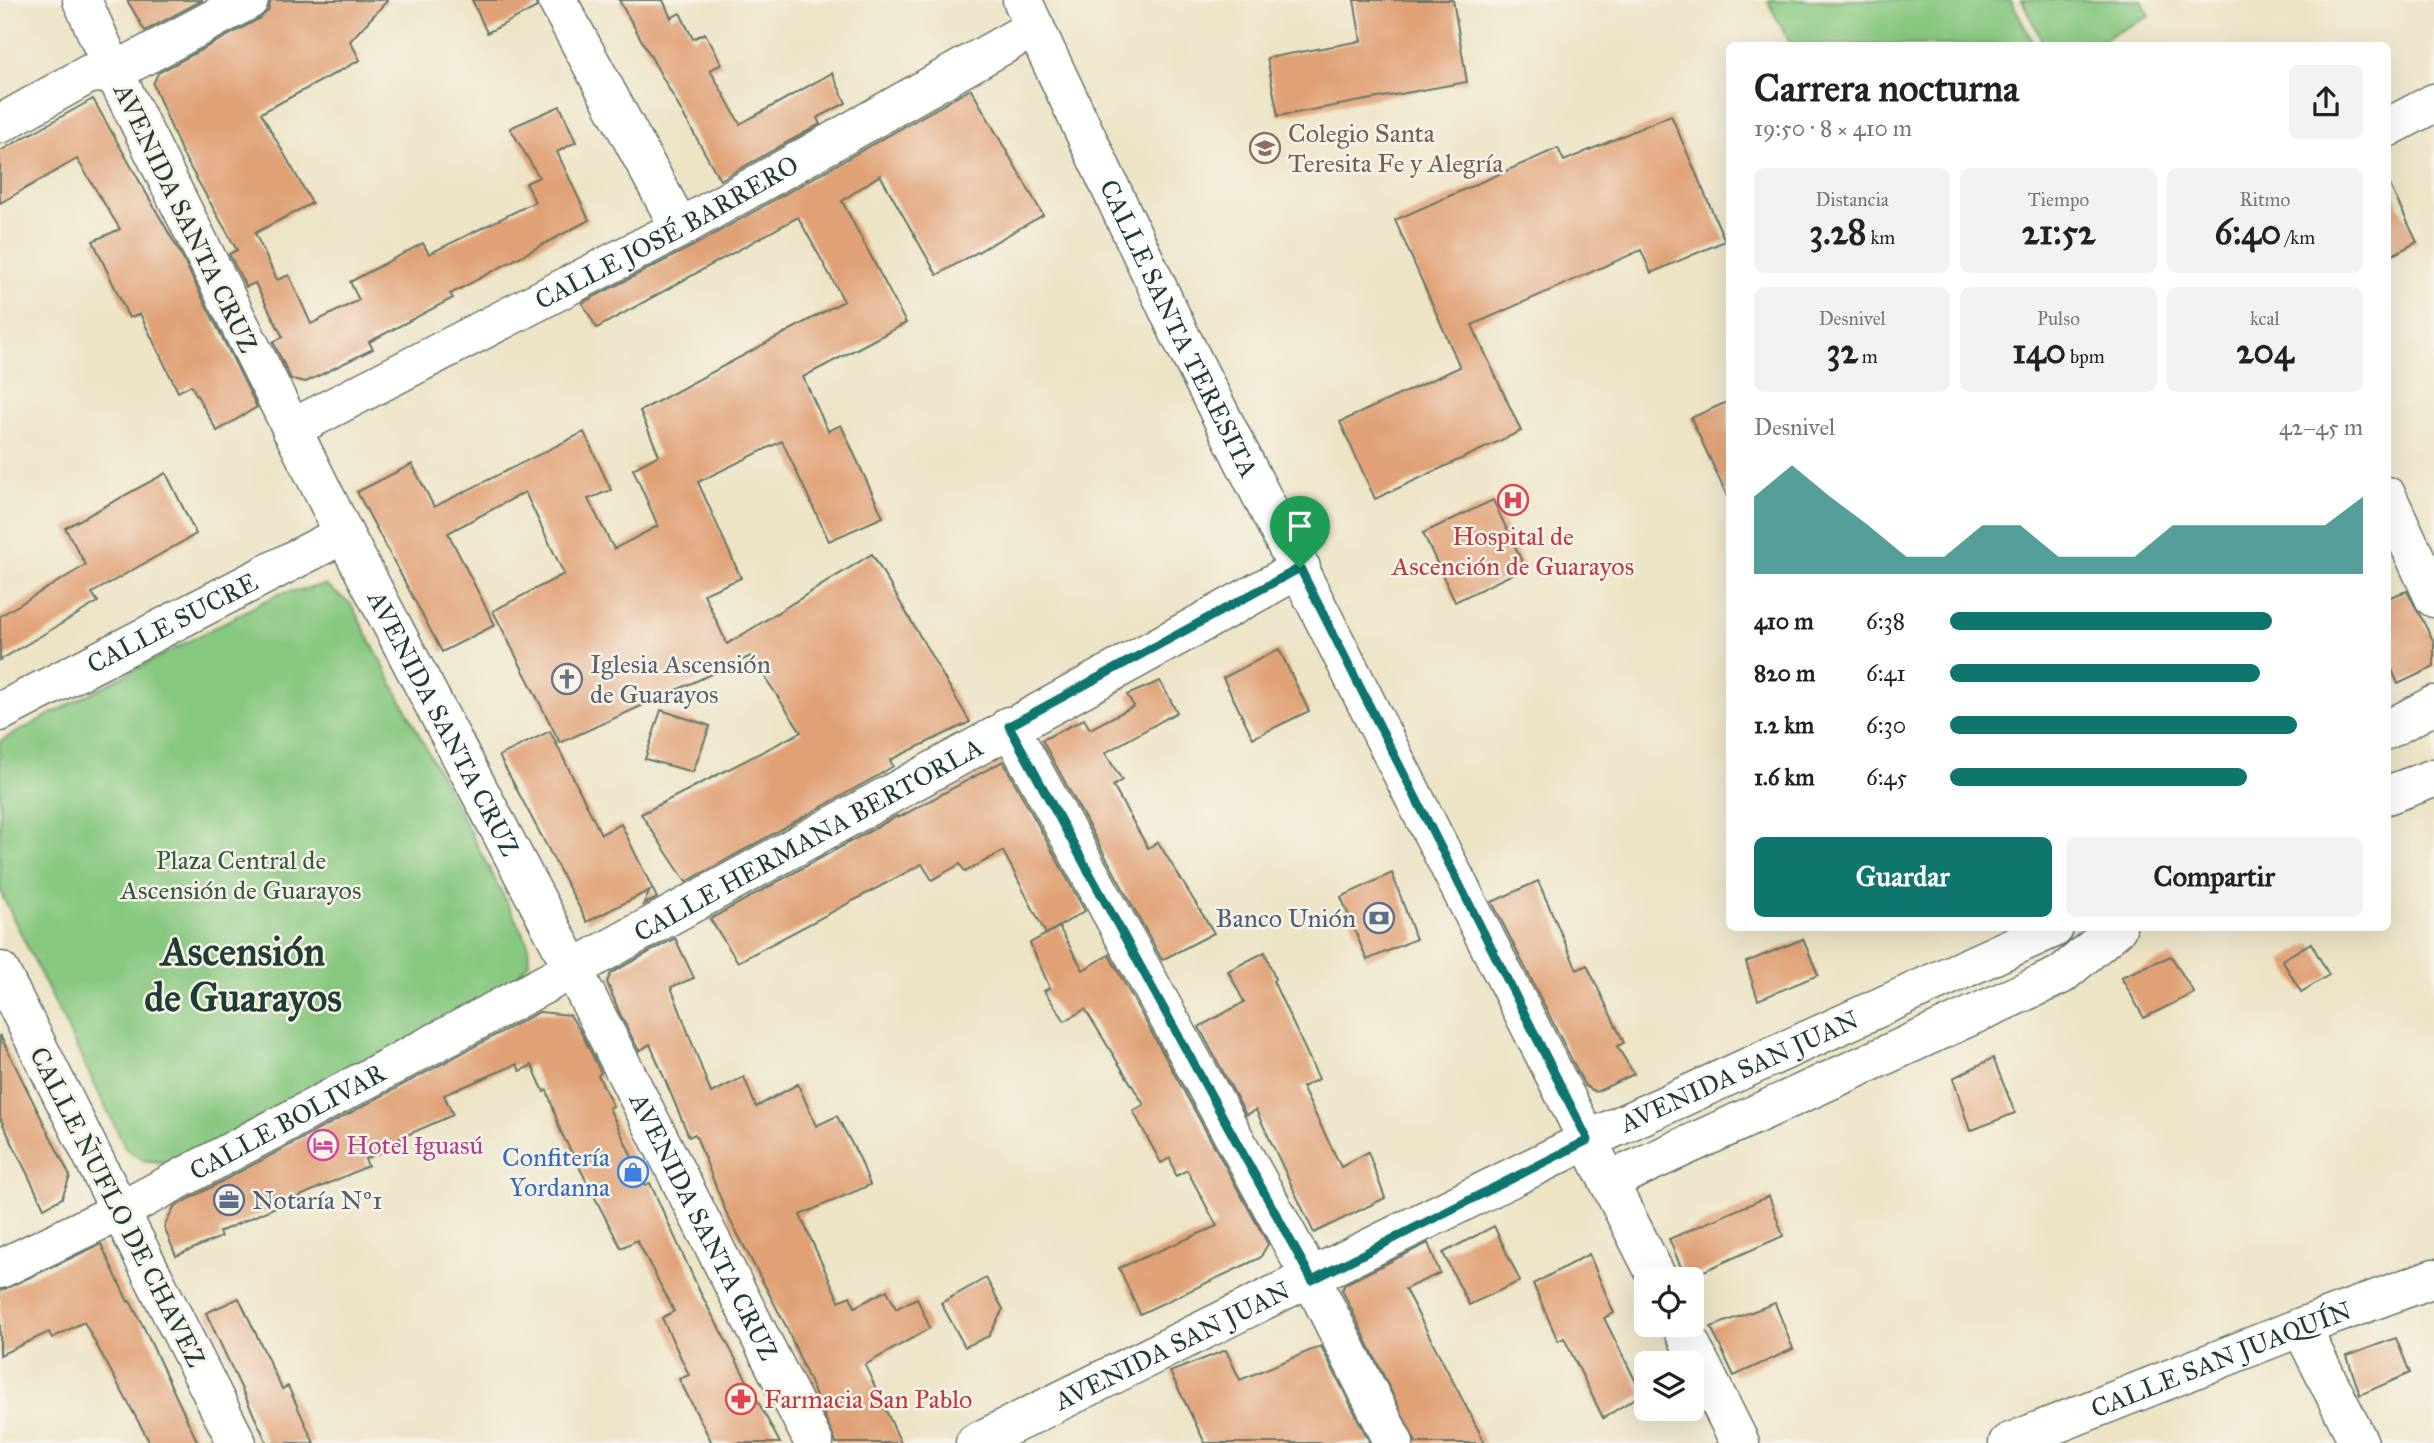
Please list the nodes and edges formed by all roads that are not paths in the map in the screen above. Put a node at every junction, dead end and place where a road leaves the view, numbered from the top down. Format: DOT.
graph roads {
  1 [pos="82,0"];
  2 [pos="249,0"];
  3 [pos="557,0"];
  4 [pos="1028,13"];
  5 [pos="114,72"];
  6 [pos="2434,103"];
  7 [pos="0,124"];
  8 [pos="2391,126"];
  9 [pos="680,228"];
  10 [pos="291,429"];
  11 [pos="2391,505"];
  12 [pos="344,534"];
  13 [pos="1300,568"];
  14 [pos="2434,598"];
  15 [pos="2434,705"];
  16 [pos="0,712"];
  17 [pos="1009,726"];
  18 [pos="2391,728"];
  19 [pos="2434,778"];
  20 [pos="2391,794"];
  21 [pos="2047,931"];
  22 [pos="2113,931"];
  23 [pos="573,969"];
  24 [pos="0,971"];
  25 [pos="1588,1140"];
  26 [pos="1609,1181"];
  27 [pos="120,1210"];
  28 [pos="1652,1267"];
  29 [pos="0,1269"];
  30 [pos="2434,1278"];
  31 [pos="1312,1280"];
  32 [pos="2301,1327"];
  33 [pos="1687,1337"];
  34 [pos="237,1443"];
  35 [pos="814,1443"];
  36 [pos="975,1443"];
  37 [pos="1394,1443"];
  38 [pos="1740,1443"];
  39 [pos="2008,1443"];
  40 [pos="2359,1443"];
  1 -- 5 [label="street, AVENIDA SANTA CRUZ"];
  2 -- 5 [label="street"];
  3 -- 9 [label="street"];
  4 -- 9 [label="street, CALLE JOSÉ BARRERO"];
  4 -- 13 [label="street, CALLE SANTA TERESITA"];
  5 -- 7 [label="street"];
  5 -- 10 [label="street, AVENIDA SANTA CRUZ"];
  6 -- 8 [label="street"];
  9 -- 10 [label="street, CALLE JOSÉ BARRERO"];
  10 -- 12 [label="street, AVENIDA SANTA CRUZ"];
  11 -- 14 [label="street"];
  12 -- 16 [label="street, CALLE SUCRE"];
  12 -- 23 [label="street, AVENIDA SANTA CRUZ"];
  13 -- 17 [label="street, CALLE HERMANA BERTORLA"];
  13 -- 25 [label="street, CALLE SANTA TERESITA"];
  15 -- 18 [label="street"];
  17 -- 23 [label="street, CALLE HERMANA BERTORLA"];
  17 -- 31 [label="street"];
  19 -- 20 [label="street"];
  21 -- 25 [label="street, AVENIDA SAN JUAN"];
  22 -- 26 [label="street, AVENIDA SAN JUAN"];
  23 -- 27 [label="street, CALLE BOLIVAR"];
  23 -- 35 [label="street, AVENIDA SANTA CRUZ"];
  24 -- 27 [label="street, CALLE ÑUFLO DE CHAVEZ"];
  25 -- 26 [label="street, CALLE SANTA TERESITA"];
  25 -- 31 [label="street, AVENIDA SAN JUAN"];
  26 -- 28 [label="street, CALLE SANTA TERESITA"];
  27 -- 29 [label="street, CALLE BOLIVAR"];
  27 -- 34 [label="street, CALLE ÑUFLO DE CHAVEZ"];
  30 -- 32 [label="street, CALLE SAN JUAQUÍN"];
  31 -- 36 [label="street, AVENIDA SAN JUAN"];
  31 -- 37 [label="street"];
  32 -- 39 [label="street, CALLE SAN JUAQUÍN"];
  32 -- 40 [label="street"];
  33 -- 38 [label="street"];
}
